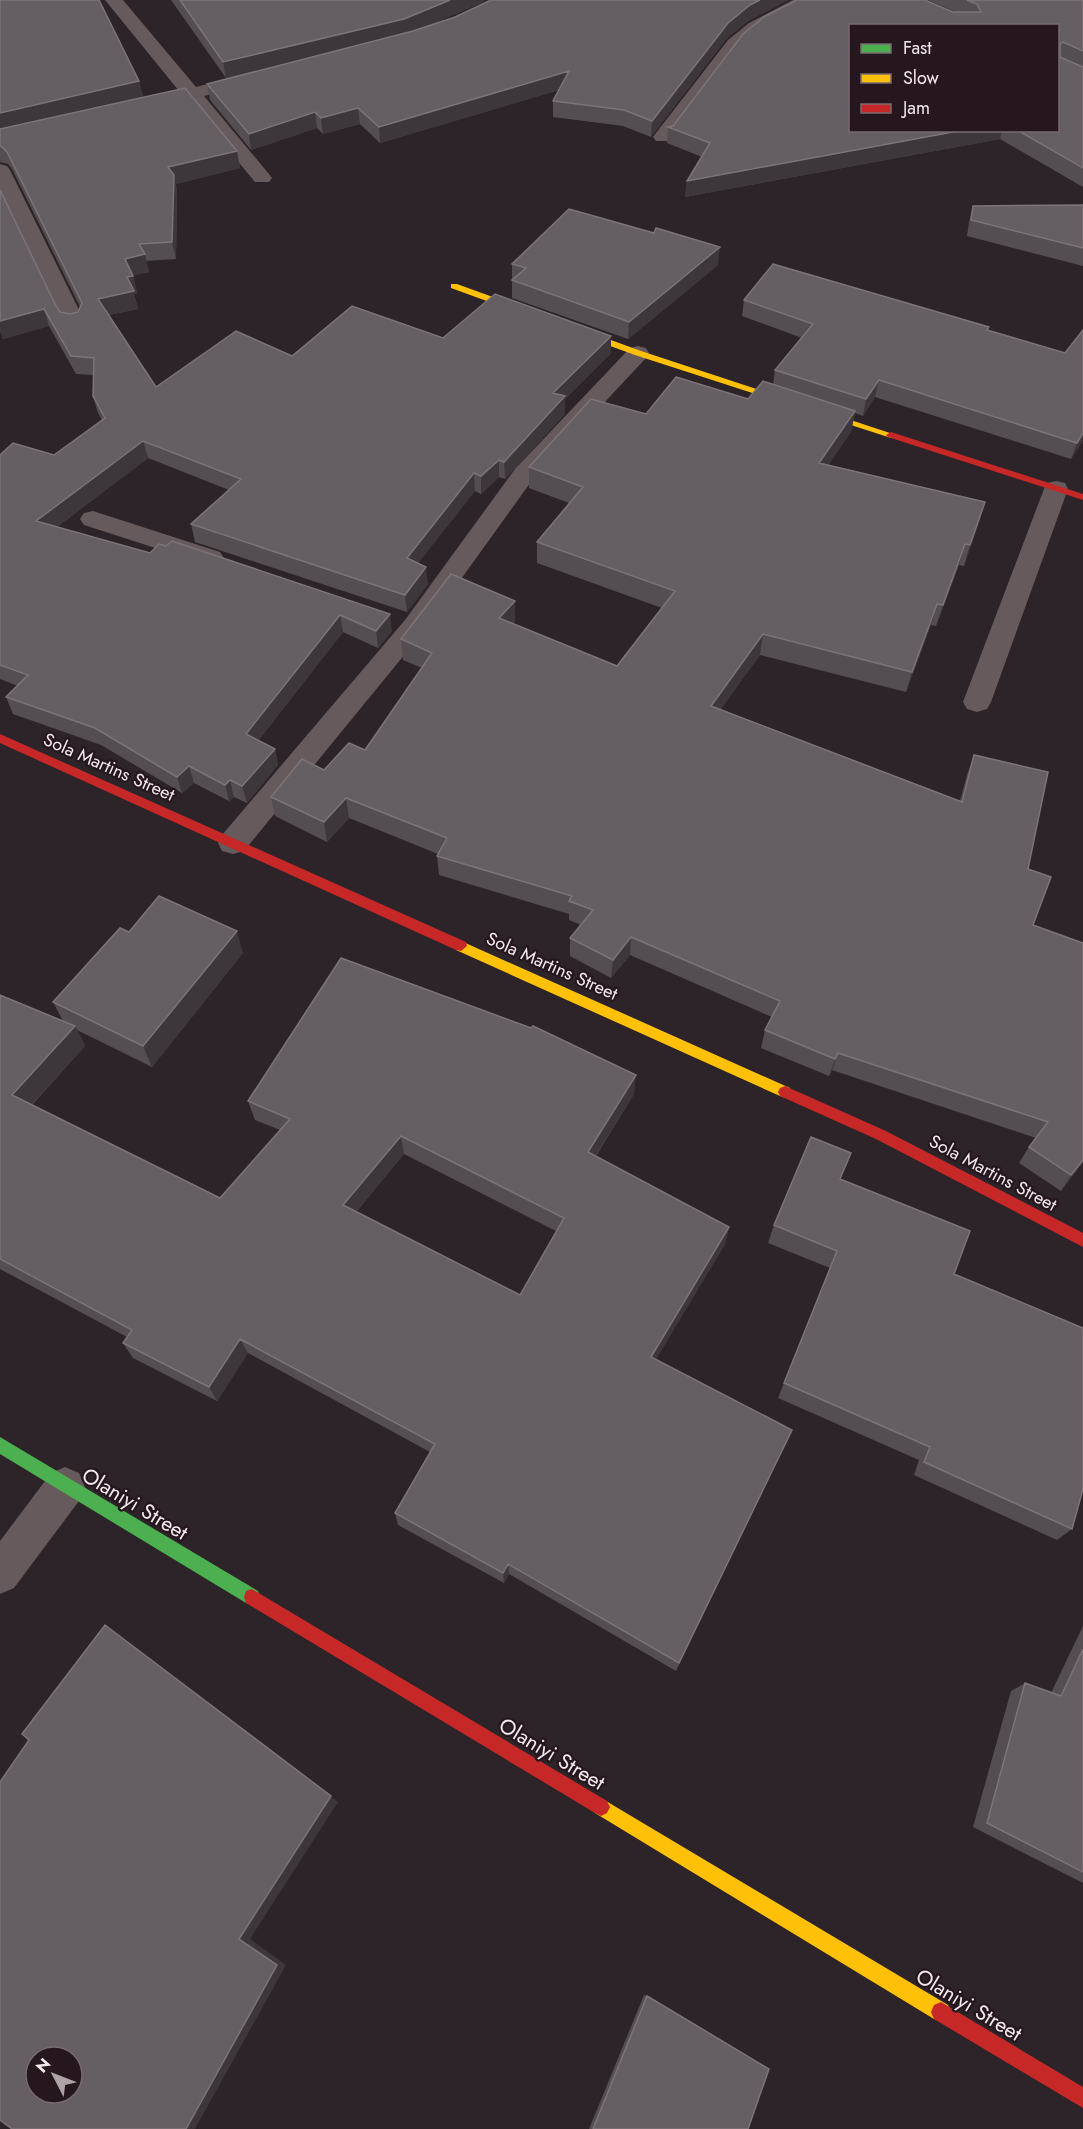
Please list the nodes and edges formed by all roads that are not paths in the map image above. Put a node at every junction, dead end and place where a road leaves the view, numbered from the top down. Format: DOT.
graph roads {
  1 [pos="116,0"];
  2 [pos="806,0"];
  3 [pos="272,74"];
  4 [pos="192,93"];
  5 [pos="124,110"];
  6 [pos="663,137"];
  7 [pos="0,170"];
  8 [pos="262,178"];
  9 [pos="454,286"];
  10 [pos="74,322"];
  11 [pos="638,353"];
  12 [pos="1056,489"];
  13 [pos="1083,497"];
  14 [pos="93,519"];
  15 [pos="237,567"];
  16 [pos="977,702"];
  17 [pos="0,738"];
  18 [pos="233,843"];
  19 [pos="1083,1240"];
  20 [pos="0,1446"];
  21 [pos="65,1486"];
  22 [pos="0,1574"];
  23 [pos="1083,2098"];
  1 -- 4 [label="street"];
  2 -- 6 [label="street"];
  3 -- 4 [label="street"];
  4 -- 5 [label="street"];
  4 -- 8 [label="street"];
  7 -- 10 [label="street"];
  9 -- 11 [label="street"];
  11 -- 12 [label="street"];
  11 -- 18 [label="street"];
  12 -- 13 [label="street"];
  12 -- 16 [label="street"];
  14 -- 15 [label="street"];
  17 -- 18 [label="street, Sola Martins Street"];
  18 -- 19 [label="street, Sola Martins Street"];
  20 -- 21 [label="street, Olaniyi Street"];
  21 -- 22 [label="street"];
  21 -- 23 [label="street, Olaniyi Street"];
}
